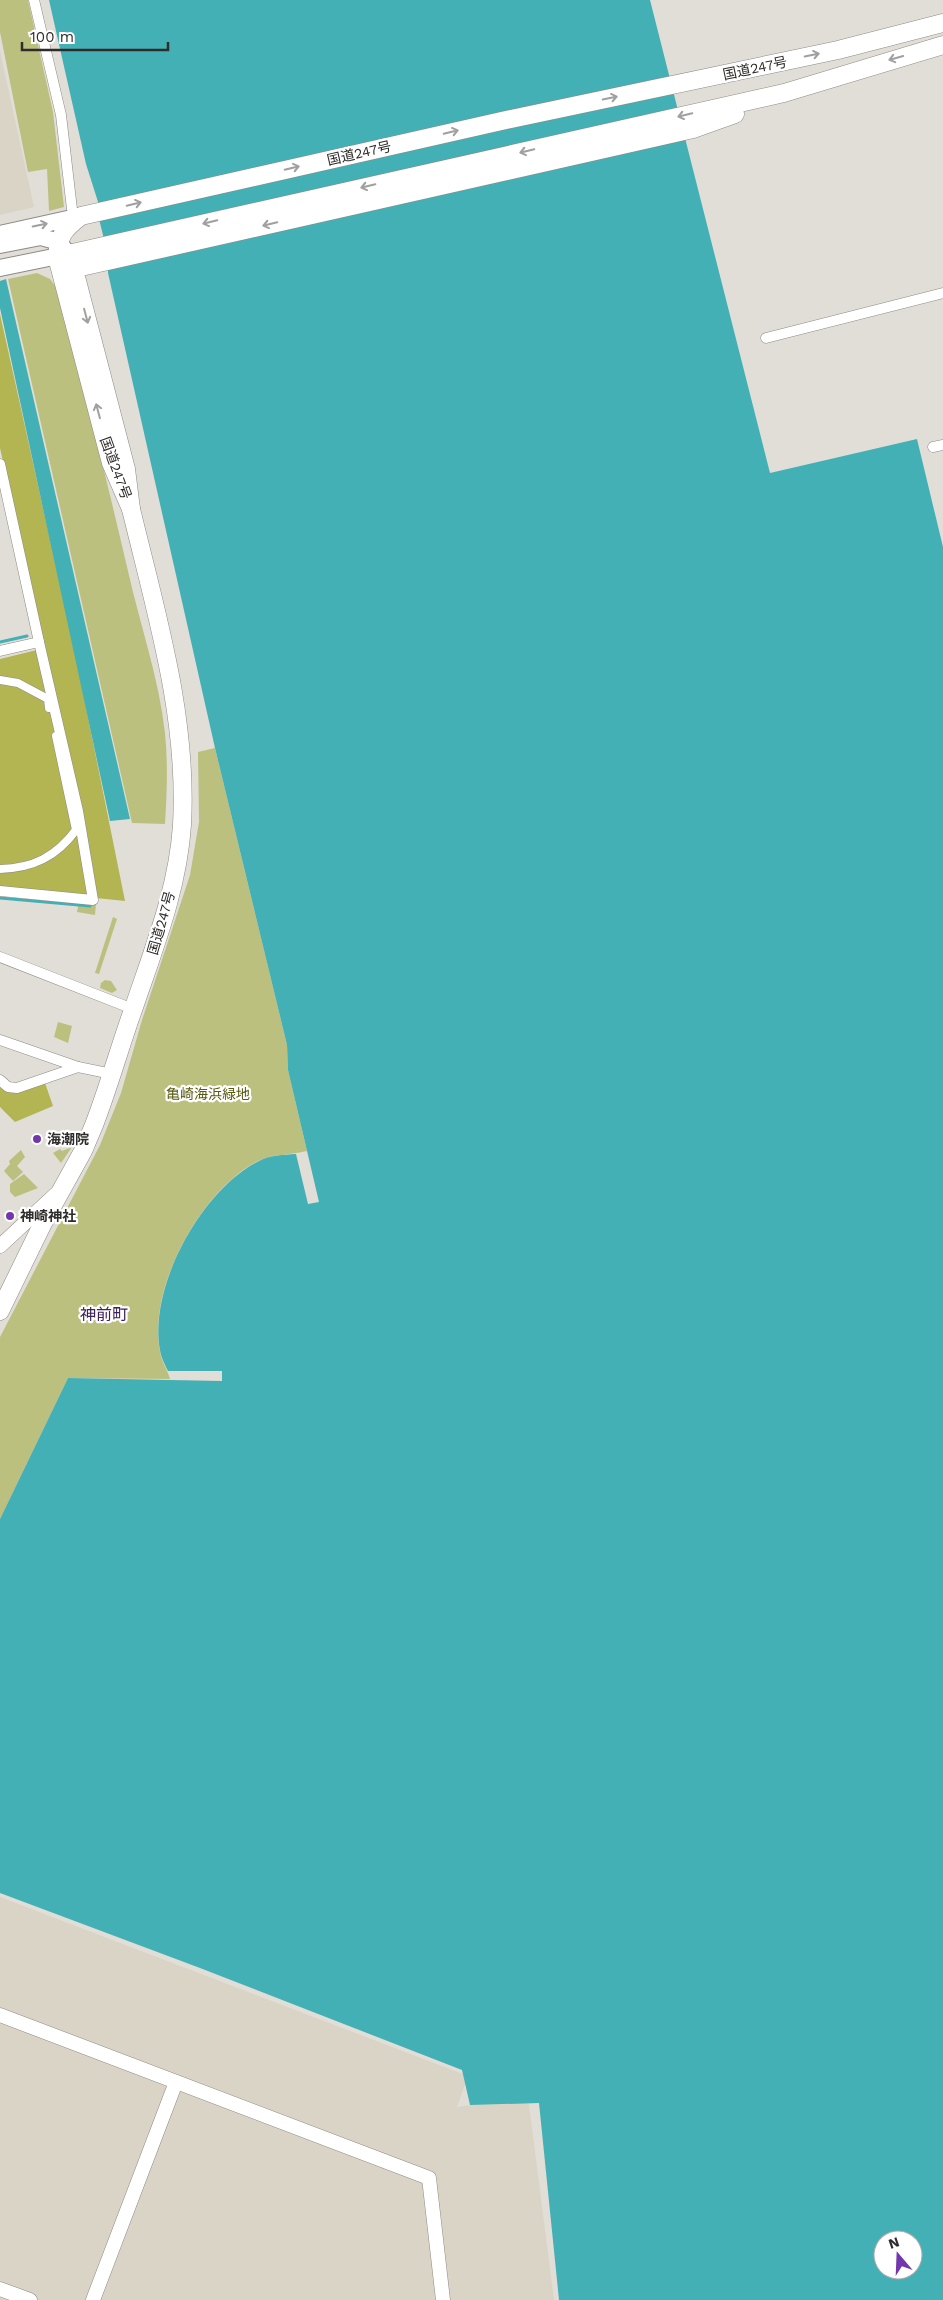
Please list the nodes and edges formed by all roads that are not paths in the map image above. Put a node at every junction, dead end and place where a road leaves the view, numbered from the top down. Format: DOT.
graph roads {
  1 [pos="34,0"];
  2 [pos="943,23"];
  3 [pos="943,45"];
  4 [pos="80,213"];
  5 [pos="0,234"];
  6 [pos="0,245"];
  7 [pos="64,256"];
  8 [pos="0,268"];
  9 [pos="943,293"];
  10 [pos="766,338"];
  11 [pos="0,464"];
  12 [pos="39,642"];
  13 [pos="0,651"];
  14 [pos="0,680"];
  15 [pos="0,869"];
  16 [pos="0,891"];
  17 [pos="0,957"];
  18 [pos="133,1009"];
  19 [pos="0,1040"];
  20 [pos="78,1067"];
  21 [pos="112,1074"];
  22 [pos="0,1080"];
  23 [pos="62,1189"];
  24 [pos="0,1246"];
  25 [pos="0,1311"];
  26 [pos="0,2015"];
  27 [pos="176,2082"];
  28 [pos="0,2289"];
  29 [pos="30,2300"];
  30 [pos="93,2300"];
  31 [pos="444,2300"];
  1 -- 4 [label="street"];
  4 -- 2 [label="highway, 国道247号, one-way"];
  3 -- 7 [label="highway, one-way"];
  5 -- 4 [label="main road, one-way"];
  4 -- 7 [label="highway"];
  6 -- 7 [label="main road"];
  7 -- 8 [label="main road"];
  7 -- 18 [label="highway, 国道247号"];
  9 -- 10 [label="street"];
  11 -- 12 [label="street"];
  12 -- 13 [label="street"];
  12 -- 16 [label="street"];
  14 -- 15 [label="street"];
  17 -- 18 [label="street"];
  18 -- 21 [label="highway, 国道247号"];
  19 -- 20 [label="street"];
  20 -- 21 [label="street"];
  20 -- 22 [label="street"];
  21 -- 23 [label="highway, 国道247号"];
  23 -- 24 [label="street"];
  23 -- 25 [label="highway, 国道247号"];
  26 -- 27 [label="street"];
  27 -- 30 [label="street"];
  27 -- 31 [label="street"];
  28 -- 29 [label="street"];
}
